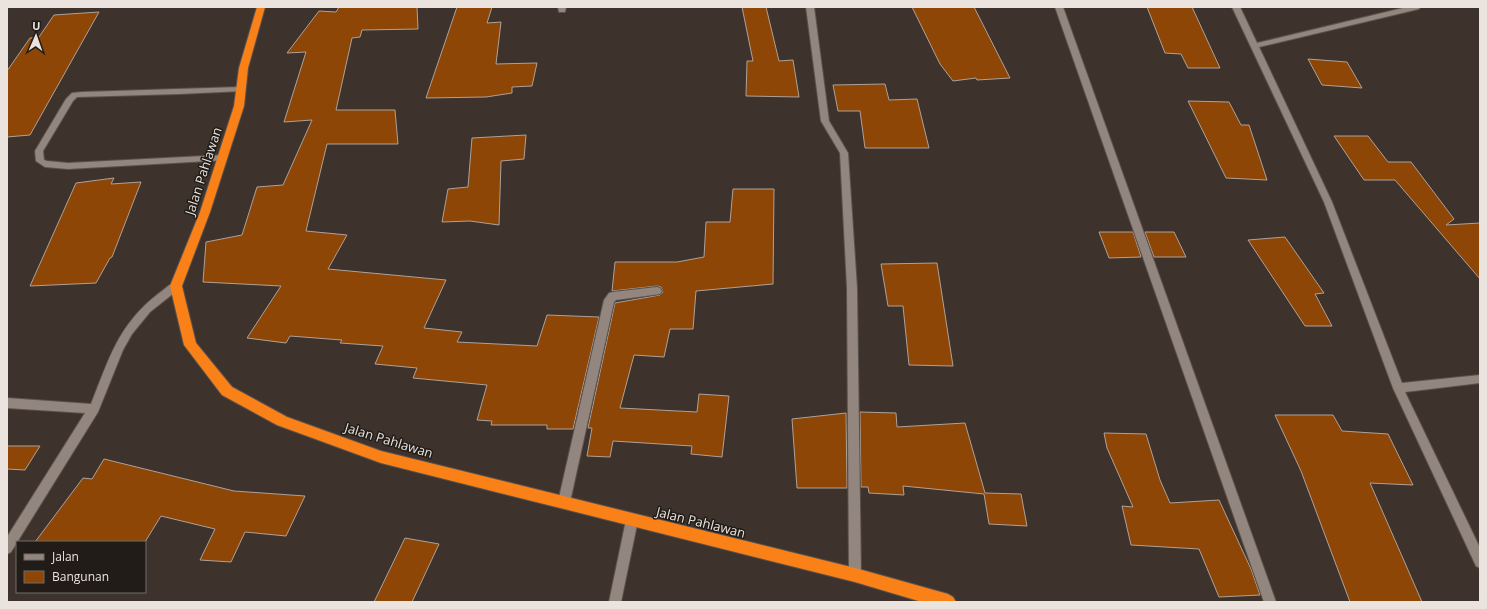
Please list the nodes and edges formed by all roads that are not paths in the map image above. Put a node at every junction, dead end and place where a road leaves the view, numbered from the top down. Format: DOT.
graph roads {
  1 [pos="261,7"];
  2 [pos="810,7"];
  3 [pos="1059,7"];
  4 [pos="1236,7"];
  5 [pos="1416,7"];
  6 [pos="1255,46"];
  7 [pos="240,89"];
  8 [pos="223,158"];
  9 [pos="176,286"];
  10 [pos="657,291"];
  11 [pos="1480,379"];
  12 [pos="1398,388"];
  13 [pos="7,403"];
  14 [pos="94,409"];
  15 [pos="564,502"];
  16 [pos="632,520"];
  17 [pos="7,548"];
  18 [pos="1480,562"];
  19 [pos="854,575"];
  20 [pos="615,602"];
  21 [pos="948,602"];
  22 [pos="1270,602"];
  1 -- 7 [label="highway, Jalan Pahlawan"];
  2 -- 19 [label="street"];
  3 -- 22 [label="street"];
  4 -- 6 [label="street"];
  5 -- 6 [label="street"];
  6 -- 12 [label="street"];
  7 -- 8 [label="highway, Jalan Pahlawan"];
  7 -- 8 [label="street"];
  8 -- 9 [label="highway, Jalan Pahlawan"];
  9 -- 14 [label="street"];
  9 -- 15 [label="highway, Jalan Pahlawan"];
  10 -- 15 [label="street"];
  11 -- 12 [label="street"];
  12 -- 18 [label="street"];
  13 -- 14 [label="street"];
  14 -- 17 [label="street"];
  15 -- 16 [label="highway, Jalan Pahlawan"];
  16 -- 19 [label="highway, Jalan Pahlawan"];
  16 -- 20 [label="street"];
  19 -- 21 [label="highway, Jalan Pahlawan"];
}
